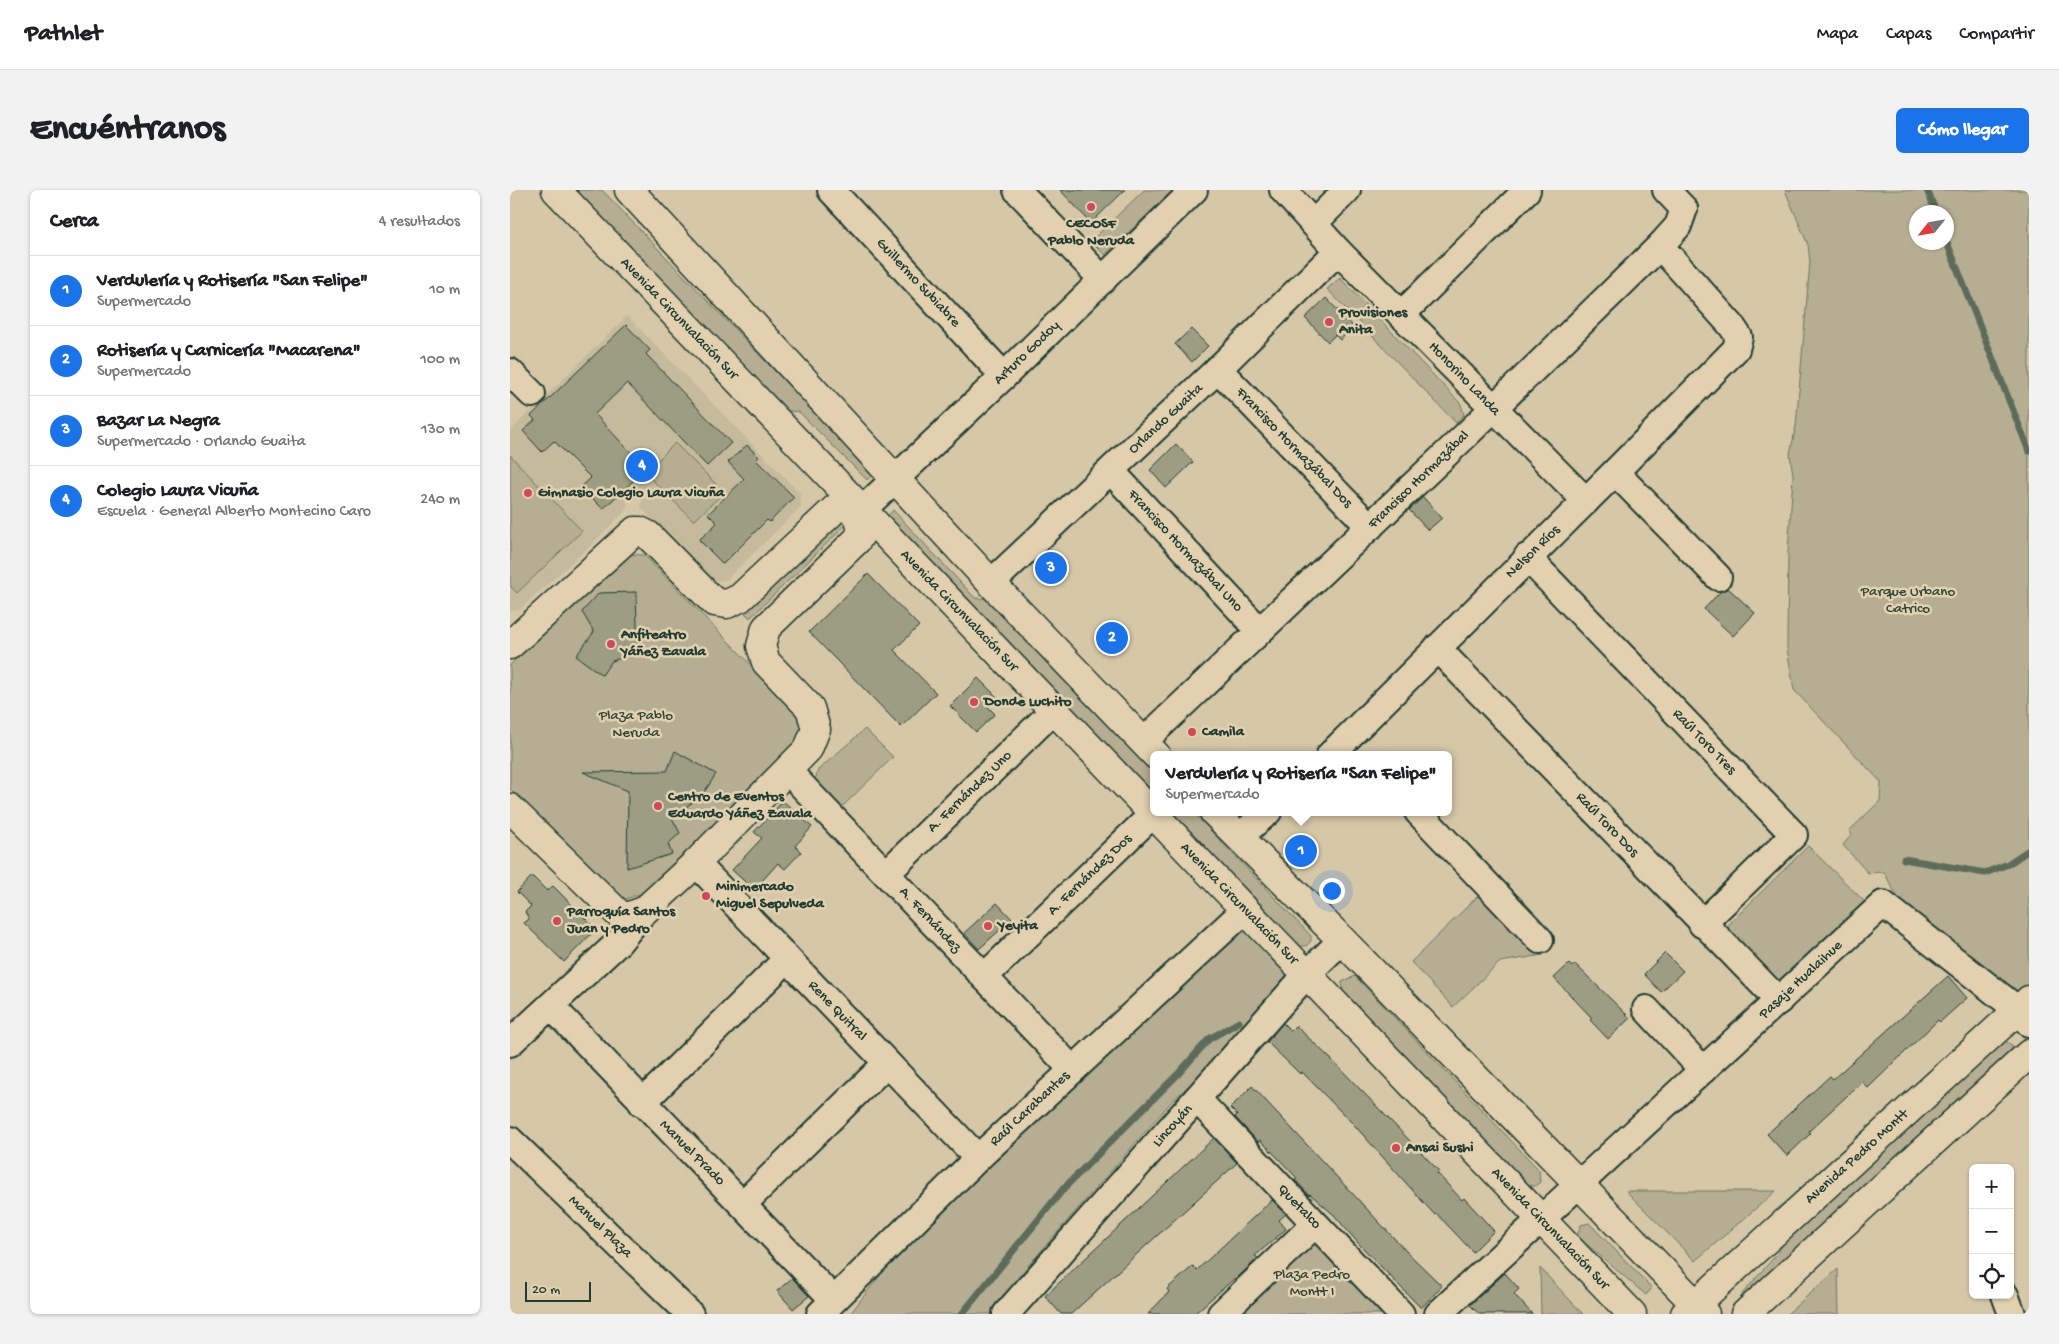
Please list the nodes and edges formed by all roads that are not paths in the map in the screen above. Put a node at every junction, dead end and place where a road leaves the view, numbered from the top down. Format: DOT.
graph roads {
  1 [pos="556,190"];
  2 [pos="629,190"];
  3 [pos="831,190"];
  4 [pos="1017,190"];
  5 [pos="1194,190"];
  6 [pos="1283,190"];
  7 [pos="1347,190"];
  8 [pos="1527,190"];
  9 [pos="1666,190"];
  10 [pos="1314,223"];
  11 [pos="1660,246"];
  12 [pos="1338,251"];
  13 [pos="1103,280"];
  14 [pos="1401,315"];
  15 [pos="1218,369"];
  16 [pos="510,372"];
  17 [pos="1004,376"];
  18 [pos="532,394"];
  19 [pos="1492,408"];
  20 [pos="1111,471"];
  21 [pos="1615,472"];
  22 [pos="895,478"];
  23 [pos="1586,501"];
  24 [pos="860,511"];
  25 [pos="1370,527"];
  26 [pos="1527,557"];
  27 [pos="1718,577"];
  28 [pos="992,583"];
  29 [pos="1259,630"];
  30 [pos="513,636"];
  31 [pos="1437,648"];
  32 [pos="1054,710"];
  33 [pos="1149,748"];
  34 [pos="1346,750"];
  35 [pos="788,771"];
  36 [pos="1150,811"];
  37 [pos="1151,816"];
  38 [pos="1155,816"];
  39 [pos="1218,816"];
  40 [pos="1263,816"];
  41 [pos="1422,816"];
  42 [pos="515,823"];
  43 [pos="1239,837"];
  44 [pos="696,864"];
  45 [pos="887,873"];
  46 [pos="1245,910"];
  47 [pos="633,914"];
  48 [pos="1702,924"];
  49 [pos="1342,940"];
  50 [pos="1540,940"];
  51 [pos="787,959"];
  52 [pos="1307,974"];
  53 [pos="984,978"];
  54 [pos="1779,1001"];
  55 [pos="551,1006"];
  56 [pos="1646,1009"];
  57 [pos="2025,1011"];
  58 [pos="510,1043"];
  59 [pos="2029,1054"];
  60 [pos="887,1063"];
  61 [pos="1072,1069"];
  62 [pos="1703,1070"];
  63 [pos="1197,1099"];
  64 [pos="642,1103"];
  65 [pos="510,1140"];
  66 [pos="978,1158"];
  67 [pos="1579,1183"];
  68 [pos="743,1204"];
  69 [pos="1541,1219"];
  70 [pos="1315,1224"];
  71 [pos="827,1307"];
  72 [pos="1695,1311"];
  73 [pos="690,1314"];
  74 [pos="1006,1314"];
  75 [pos="1221,1314"];
  76 [pos="1401,1314"];
  77 [pos="1438,1314"];
  78 [pos="1632,1314"];
  79 [pos="1745,1314"];
  1 -- 24 [label="main road, Avenida Circunvalación Sur"];
  2 -- 22 [label="main road"];
  3 -- 17 [label="street, Guillermo Subiabre"];
  4 -- 13 [label="street"];
  5 -- 13 [label="street, Arturo Godoy"];
  6 -- 10 [label="street, Honorino Landa"];
  7 -- 10 [label="street"];
  8 -- 14 [label="street"];
  9 -- 11 [label="street, Francisco Hormazábal"];
  10 -- 12 [label="street, Honorino Landa"];
  11 -- 19 [label="street, Francisco Hormazábal"];
  11 -- 21 [label="street, Nelson Ríos"];
  12 -- 14 [label="street, Honorino Landa"];
  12 -- 15 [label="street, Orlando Guaita"];
  13 -- 17 [label="street, Arturo Godoy"];
  14 -- 19 [label="street, Honorino Landa"];
  15 -- 20 [label="street, Orlando Guaita"];
  15 -- 25 [label="street, Francisco Hormazábal Dos"];
  16 -- 18 [label="street"];
  17 -- 22 [label="street, Arturo Godoy"];
  19 -- 23 [label="street, Honorino Landa"];
  19 -- 25 [label="street, Francisco Hormazábal"];
  20 -- 28 [label="street, Orlando Guaita"];
  20 -- 29 [label="street, Francisco Hormazábal Uno"];
  21 -- 23 [label="street, Nelson Ríos"];
  21 -- 27 [label="street"];
  22 -- 24 [label="street, Arturo Godoy"];
  22 -- 28 [label="main road"];
  23 -- 26 [label="street, Nelson Ríos"];
  24 -- 30 [label="main road"];
  24 -- 32 [label="main road, Avenida Circunvalación Sur"];
  24 -- 35 [label="main road"];
  25 -- 29 [label="street, Francisco Hormazábal"];
  26 -- 31 [label="street, Nelson Ríos"];
  26 -- 48 [label="street, Raúl Toro Tres"];
  28 -- 33 [label="main road"];
  29 -- 33 [label="street, Francisco Hormazábal"];
  31 -- 34 [label="street, Nelson Ríos"];
  31 -- 48 [label="street, Raúl Toro Dos"];
  32 -- 36 [label="main road, Avenida Circunvalación Sur"];
  32 -- 45 [label="street, A. Fernández Uno"];
  35 -- 44 [label="main road"];
  35 -- 45 [label="street, A. Fernández"];
  37 -- 53 [label="street, A. Fernández Dos"];
  38 -- 46 [label="main road, Avenida Circunvalación Sur"];
  39 -- 43 [label="main road"];
  40 -- 43 [label="street"];
  41 -- 50 [label="street"];
  42 -- 47 [label="main road"];
  43 -- 49 [label="main road"];
  44 -- 47 [label="main road"];
  44 -- 51 [label="street, Rene Quitral"];
  45 -- 53 [label="street, A. Fernández"];
  46 -- 52 [label="main road, Avenida Circunvalación Sur"];
  46 -- 61 [label="street, Raúl Carabantes"];
  47 -- 55 [label="street"];
  48 -- 54 [label="street, Raúl Toro Dos"];
  49 -- 52 [label="street, Lincoyán"];
  49 -- 67 [label="main road"];
  51 -- 60 [label="street, Rene Quitral"];
  51 -- 64 [label="street"];
  52 -- 63 [label="street, Lincoyán"];
  52 -- 69 [label="main road, Avenida Circunvalación Sur"];
  53 -- 61 [label="street, A. Fernández"];
  54 -- 57 [label="street, Pasaje Hualaihue"];
  54 -- 62 [label="street, Pasaje Hualaihue"];
  55 -- 58 [label="street"];
  55 -- 64 [label="street, Manuel Prado"];
  56 -- 62 [label="street"];
  57 -- 72 [label="main road, Avenida Pedro Montt"];
  59 -- 79 [label="main road"];
  60 -- 66 [label="street, Rene Quitral"];
  60 -- 68 [label="street"];
  61 -- 66 [label="street, Raúl Carabantes"];
  62 -- 67 [label="street, Pasaje Hualaihue"];
  63 -- 70 [label="street, Quetalco"];
  63 -- 74 [label="street, Lincoyán"];
  64 -- 68 [label="street, Manuel Prado"];
  65 -- 73 [label="street, Manuel Plaza"];
  66 -- 71 [label="street, Raúl Carabantes"];
  67 -- 69 [label="street, Pasaje Hualaihue"];
  67 -- 72 [label="main road"];
  68 -- 71 [label="street, Manuel Prado"];
  69 -- 77 [label="street, Pasaje Hualaihue"];
  69 -- 78 [label="main road, Avenida Circunvalación Sur"];
  70 -- 75 [label="street"];
  70 -- 76 [label="street, Quetalco"];
}
